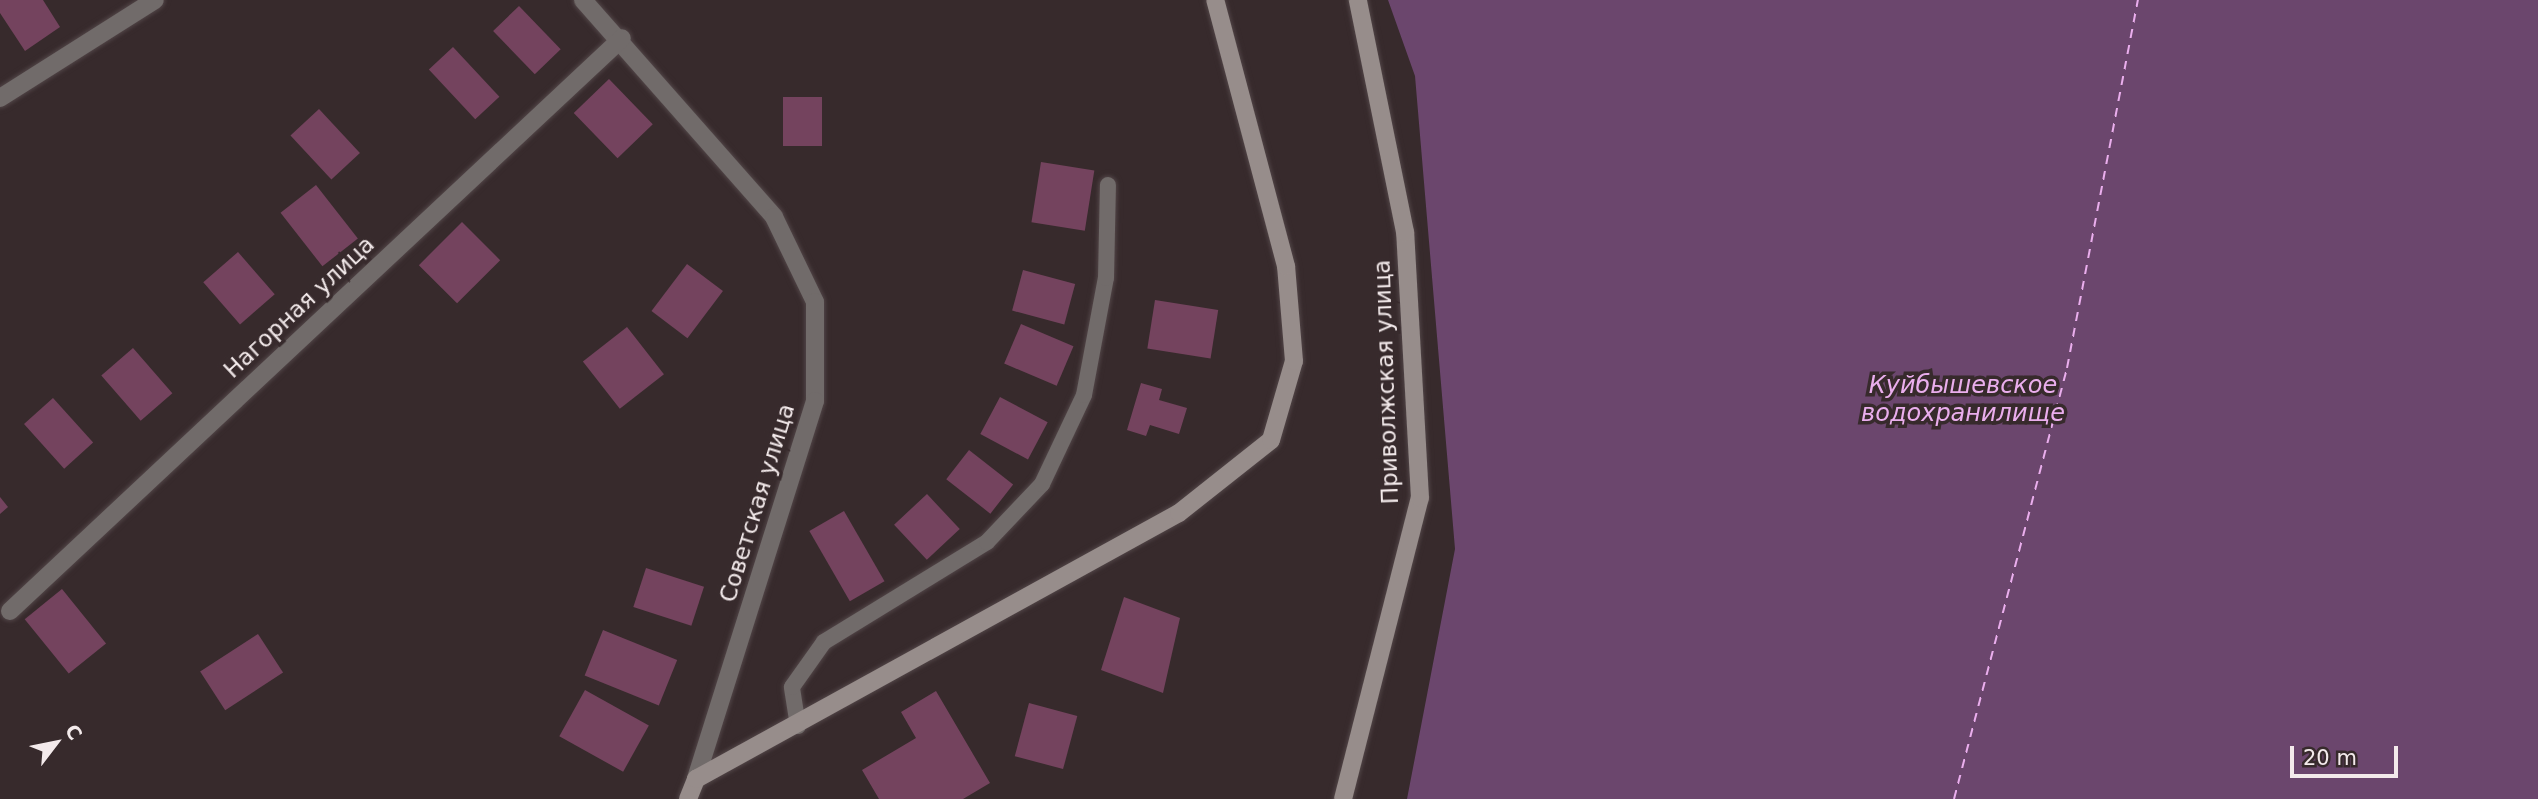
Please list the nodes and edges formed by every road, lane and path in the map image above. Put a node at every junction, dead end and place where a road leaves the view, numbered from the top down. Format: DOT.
graph roads {
  1 [pos="155,0"];
  2 [pos="583,0"];
  3 [pos="1214,0"];
  4 [pos="1358,0"];
  5 [pos="622,38"];
  6 [pos="0,98"];
  7 [pos="1108,185"];
  8 [pos="10,611"];
  9 [pos="798,726"];
  10 [pos="696,779"];
  11 [pos="688,799"];
  12 [pos="1343,799"];
  1 -- 6 [label="street"];
  2 -- 5 [label="street, Советская улица"];
  3 -- 9 [label="street"];
  4 -- 12 [label="street, Приволжская улица"];
  5 -- 8 [label="street, Нагорная улица"];
  5 -- 10 [label="street, Советская улица"];
  7 -- 9 [label="lane"];
  9 -- 10 [label="street"];
  10 -- 11 [label="street, Советская улица"];
}
